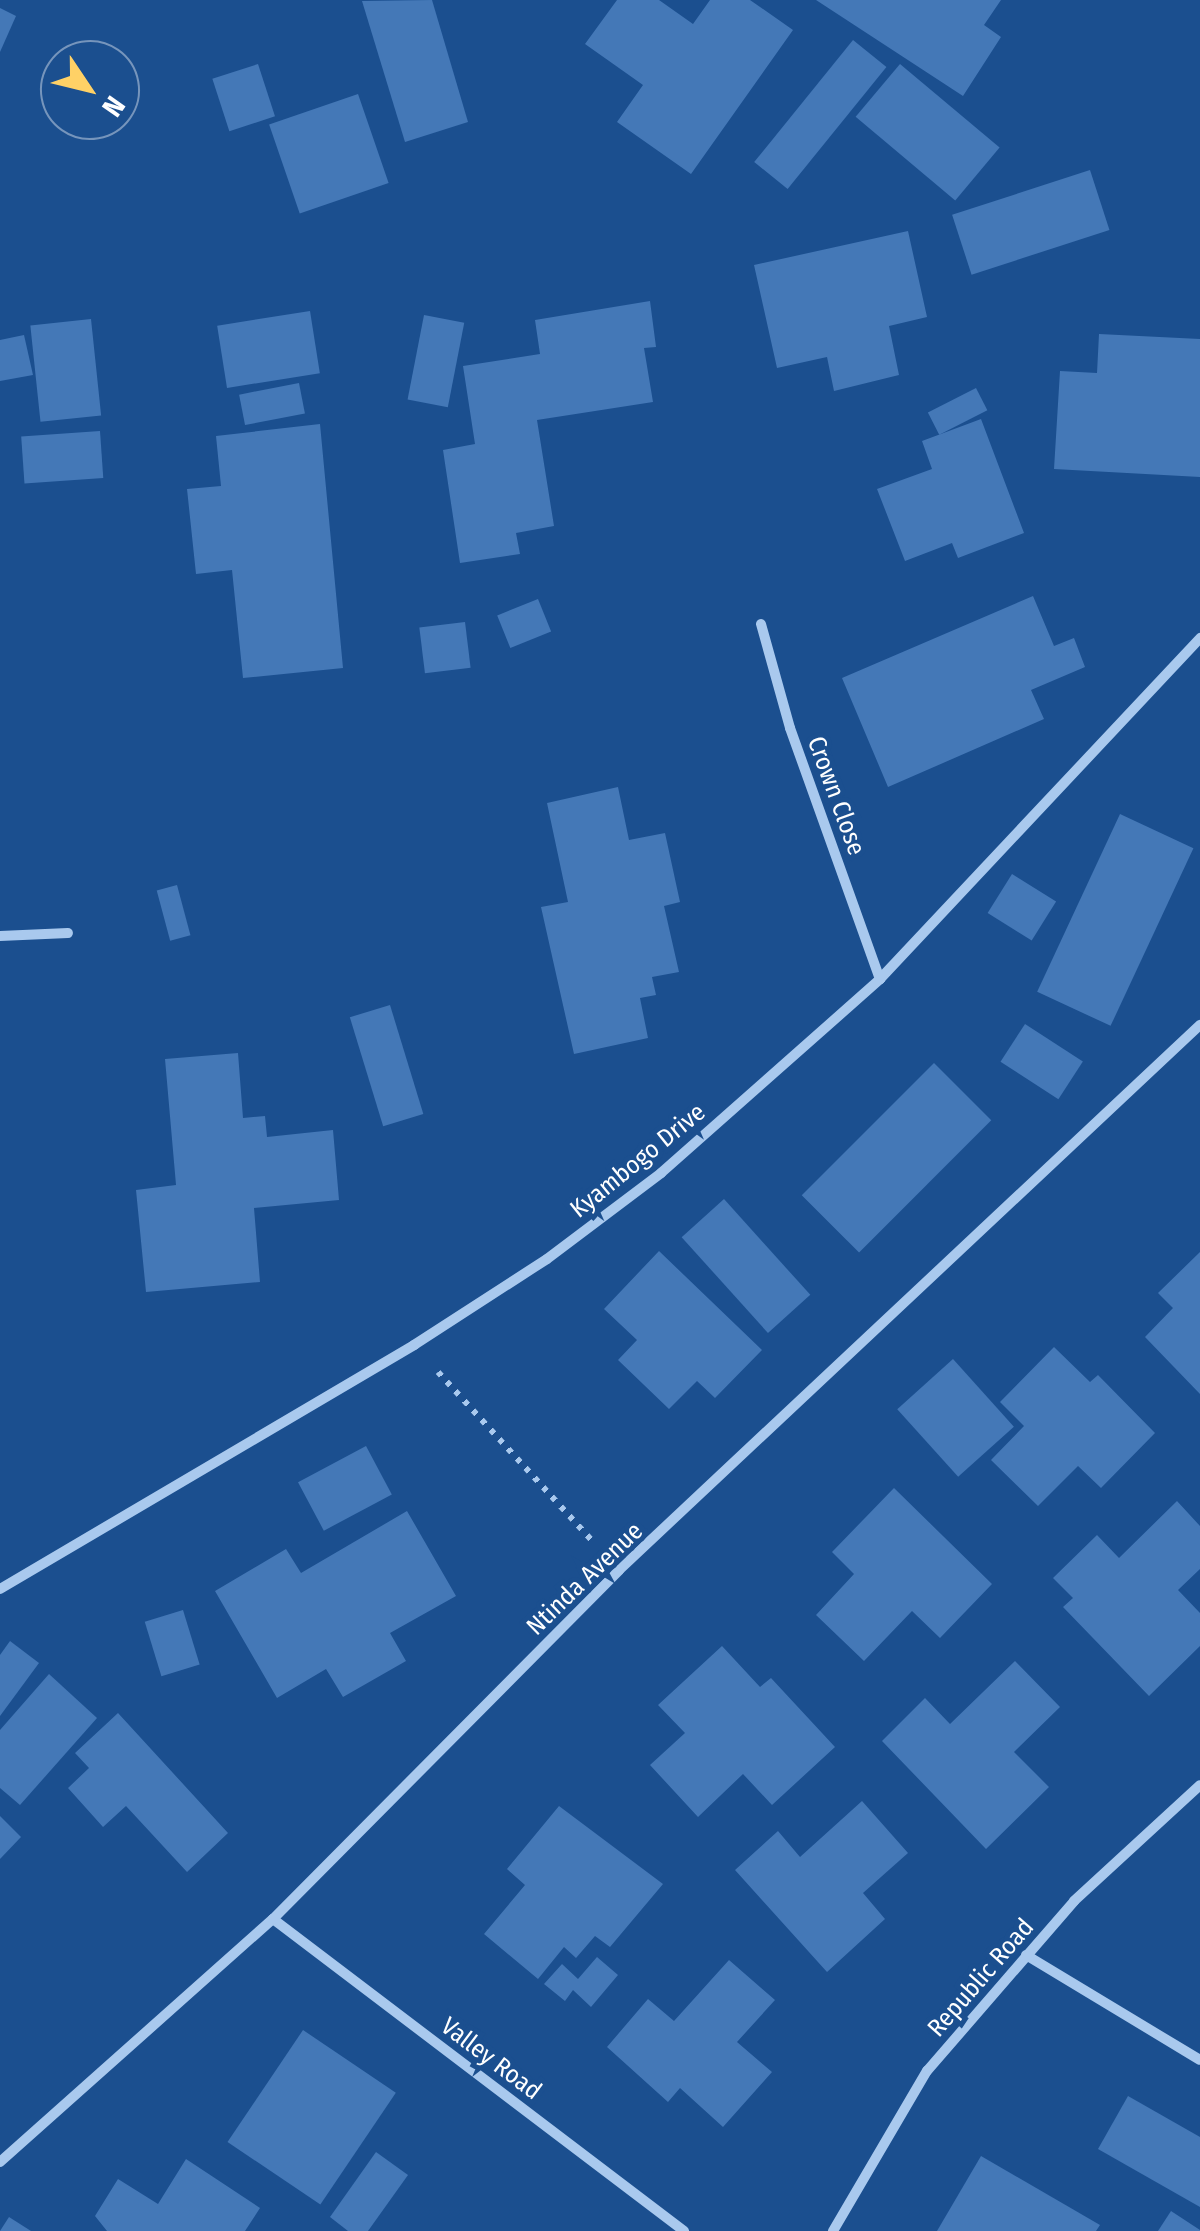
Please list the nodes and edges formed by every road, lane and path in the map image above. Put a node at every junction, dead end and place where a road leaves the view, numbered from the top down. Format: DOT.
graph roads {
  1 [pos="762,624"];
  2 [pos="1200,638"];
  3 [pos="68,933"];
  4 [pos="0,936"];
  5 [pos="880,979"];
  6 [pos="1200,1025"];
  7 [pos="414,1345"];
  8 [pos="619,1570"];
  9 [pos="0,1589"];
  10 [pos="1200,1784"];
  11 [pos="273,1919"];
  12 [pos="1026,1955"];
  13 [pos="1200,2060"];
  14 [pos="0,2162"];
  15 [pos="684,2231"];
  16 [pos="832,2231"];
  1 -- 5 [label="street, Crown Close"];
  2 -- 5 [label="street, Kyambogo Drive"];
  3 -- 4 [label="street"];
  5 -- 7 [label="street, Kyambogo Drive"];
  6 -- 8 [label="street, Ntinda Avenue"];
  7 -- 8 [label="path"];
  7 -- 9 [label="street, Kyambogo Drive"];
  8 -- 11 [label="street, Ntinda Avenue"];
  10 -- 12 [label="street, Republic Road"];
  11 -- 14 [label="street, Ntinda Avenue"];
  11 -- 15 [label="street, Valley Road"];
  12 -- 13 [label="street"];
  12 -- 16 [label="street, Republic Road"];
}
